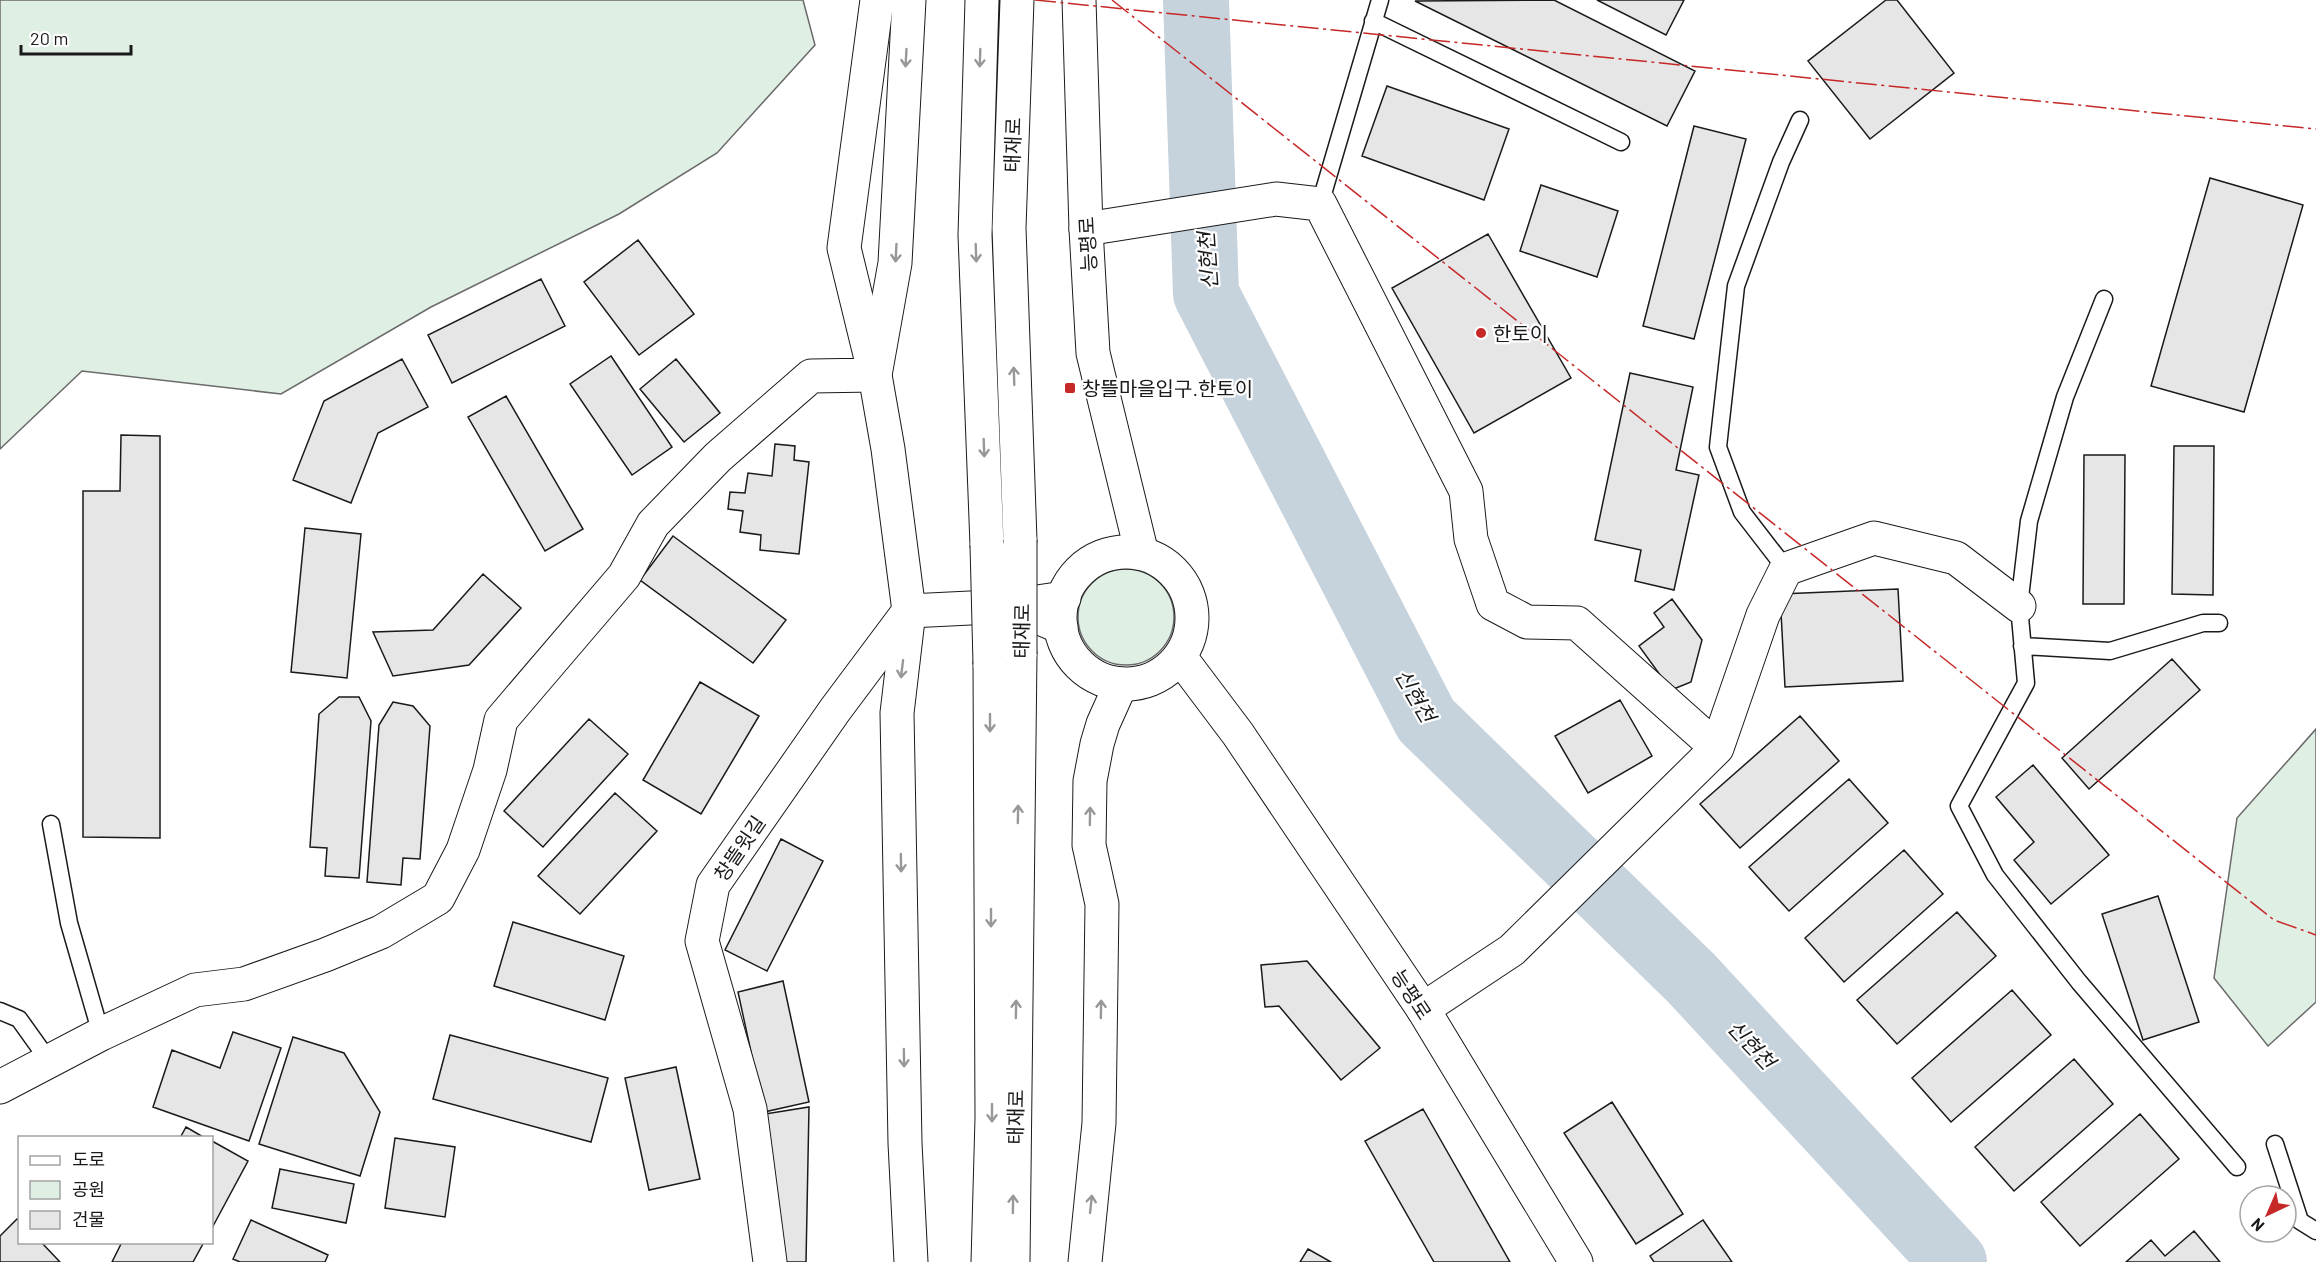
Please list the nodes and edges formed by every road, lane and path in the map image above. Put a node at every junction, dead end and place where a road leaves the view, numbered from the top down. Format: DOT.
graph roads {
  1 [pos="877,0"];
  2 [pos="909,0"];
  3 [pos="982,0"];
  4 [pos="1017,0"];
  5 [pos="1079,0"];
  6 [pos="1380,0"];
  7 [pos="1373,21"];
  8 [pos="1800,120"];
  9 [pos="1622,142"];
  10 [pos="1320,204"];
  11 [pos="1086,229"];
  12 [pos="2104,299"];
  13 [pos="875,375"];
  14 [pos="1129,553"];
  15 [pos="1785,569"];
  16 [pos="2019,606"];
  17 [pos="909,611"];
  18 [pos="1062,613"];
  19 [pos="2219,623"];
  20 [pos="2022,646"];
  21 [pos="1005,659"];
  22 [pos="1169,666"];
  23 [pos="1121,684"];
  24 [pos="1717,748"];
  25 [pos="51,824"];
  26 [pos="1423,1009"];
  27 [pos="0,1011"];
  28 [pos="101,1034"];
  29 [pos="49,1061"];
  30 [pos="0,1087"];
  31 [pos="2275,1144"];
  32 [pos="2237,1167"];
  33 [pos="2316,1231"];
  34 [pos="770,1262"];
  35 [pos="911,1262"];
  36 [pos="988,1262"];
  37 [pos="1013,1262"];
  38 [pos="1085,1262"];
  39 [pos="1576,1262"];
  1 -- 13 [label="main road"];
  2 -- 13 [label="main road, one-way"];
  3 -- 21 [label="main road, 태재로, one-way, bridge"];
  21 -- 4 [label="main road, 태재로, one-way, bridge"];
  5 -- 11 [label="main road, 능평로"];
  6 -- 7 [label="lane"];
  7 -- 9 [label="lane"];
  7 -- 10 [label="lane"];
  8 -- 15 [label="lane"];
  10 -- 11 [label="main road"];
  10 -- 24 [label="main road"];
  11 -- 14 [label="main road, 능평로"];
  12 -- 16 [label="lane"];
  13 -- 17 [label="main road"];
  13 -- 28 [label="main road"];
  14 -- 18 [label="main road"];
  14 -- 22 [label="main road"];
  15 -- 16 [label="main road"];
  15 -- 24 [label="main road"];
  16 -- 20 [label="lane"];
  17 -- 18 [label="main road"];
  17 -- 34 [label="main road, 창뜰윗길"];
  17 -- 35 [label="main road, one-way"];
  18 -- 23 [label="main road"];
  19 -- 20 [label="lane"];
  20 -- 32 [label="lane"];
  21 -- 36 [label="main road, 태재로, one-way"];
  37 -- 21 [label="main road, 태재로, one-way"];
  22 -- 23 [label="main road"];
  22 -- 26 [label="main road, 능평로"];
  38 -- 23 [label="main road, one-way"];
  24 -- 26 [label="main road"];
  25 -- 28 [label="lane"];
  26 -- 39 [label="main road, 능평로"];
  27 -- 29 [label="lane"];
  28 -- 29 [label="main road"];
  29 -- 30 [label="main road"];
  31 -- 33 [label="lane"];
}
